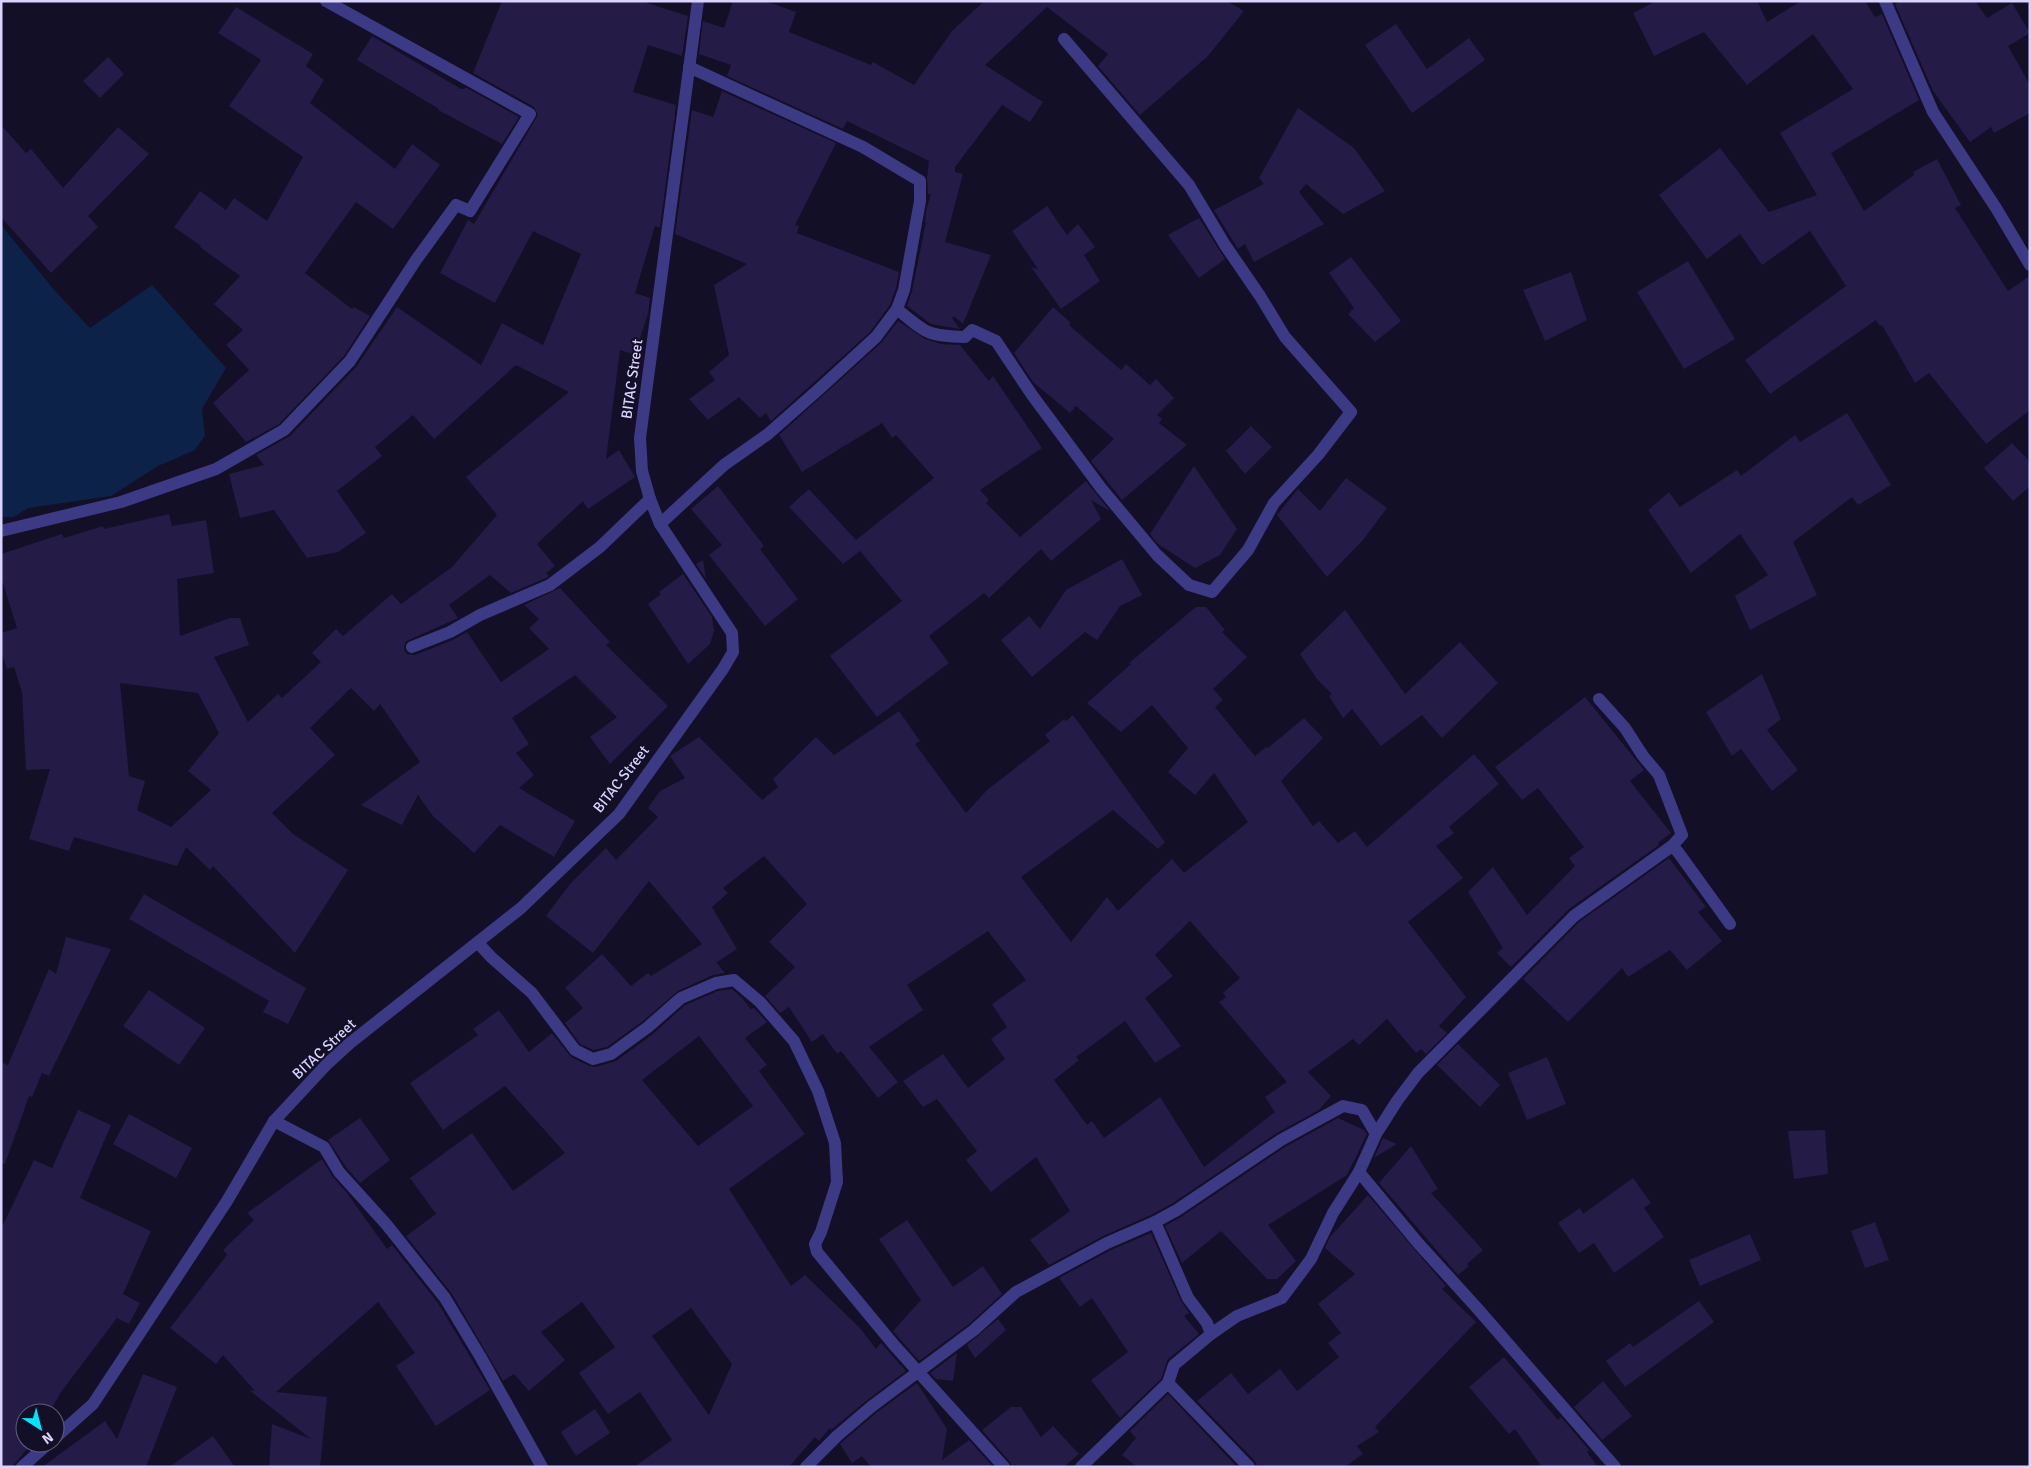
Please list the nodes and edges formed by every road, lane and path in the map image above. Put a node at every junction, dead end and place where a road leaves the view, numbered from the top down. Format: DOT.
graph roads {
  1 [pos="326,1"];
  2 [pos="698,1"];
  3 [pos="1885,1"];
  4 [pos="1064,39"];
  5 [pos="689,67"];
  6 [pos="2030,265"];
  7 [pos="897,309"];
  8 [pos="650,499"];
  9 [pos="660,524"];
  10 [pos="1,531"];
  11 [pos="412,647"];
  12 [pos="1599,699"];
  13 [pos="1672,846"];
  14 [pos="1730,924"];
  15 [pos="478,943"];
  16 [pos="274,1121"];
  17 [pos="1376,1134"];
  18 [pos="1360,1172"];
  19 [pos="1155,1222"];
  20 [pos="1211,1334"];
  21 [pos="919,1372"];
  22 [pos="1168,1383"];
  23 [pos="65,1429"];
  24 [pos="38,1453"];
  25 [pos="22,1467"];
  26 [pos="542,1467"];
  27 [pos="806,1467"];
  28 [pos="1004,1467"];
  29 [pos="1081,1467"];
  30 [pos="1249,1467"];
  31 [pos="1615,1467"];
  1 -- 10 [label="street"];
  2 -- 5 [label="street, BITAC Street"];
  3 -- 6 [label="street"];
  4 -- 7 [label="street"];
  5 -- 7 [label="street"];
  5 -- 8 [label="street, BITAC Street"];
  7 -- 9 [label="street"];
  8 -- 9 [label="street, BITAC Street"];
  8 -- 11 [label="street"];
  9 -- 15 [label="street, BITAC Street"];
  12 -- 13 [label="street"];
  13 -- 14 [label="street"];
  13 -- 17 [label="street"];
  15 -- 16 [label="street, BITAC Street"];
  15 -- 21 [label="street"];
  16 -- 23 [label="street, BITAC Street"];
  16 -- 26 [label="street"];
  17 -- 18 [label="street"];
  17 -- 19 [label="street"];
  18 -- 20 [label="street"];
  18 -- 31 [label="street"];
  19 -- 20 [label="street"];
  19 -- 21 [label="street"];
  20 -- 22 [label="street"];
  21 -- 27 [label="street"];
  21 -- 28 [label="street"];
  22 -- 29 [label="street"];
  22 -- 30 [label="street"];
  24 -- 25 [label="street"];
}
